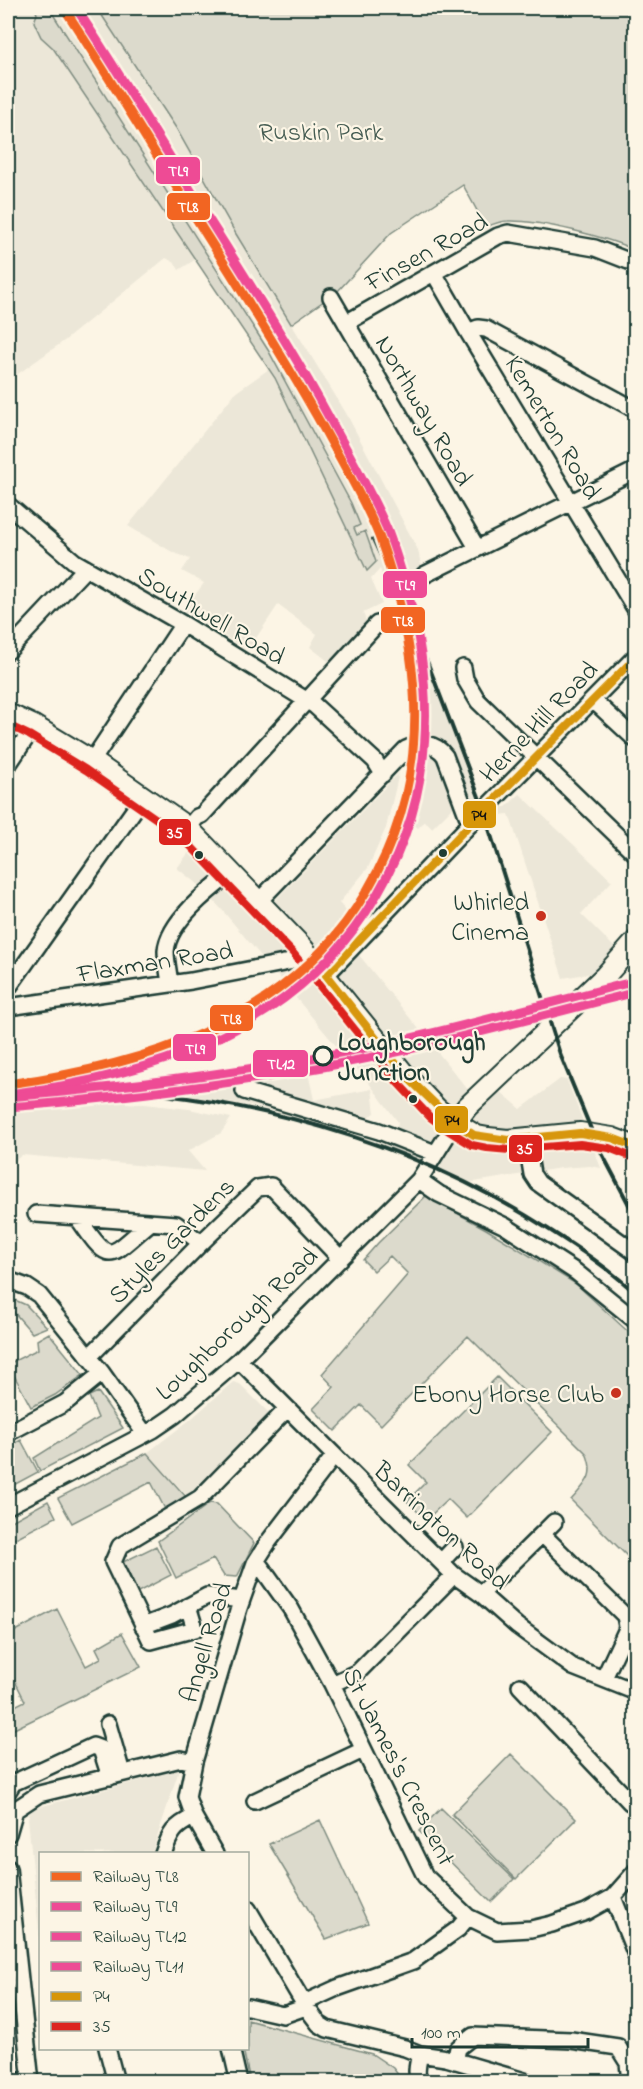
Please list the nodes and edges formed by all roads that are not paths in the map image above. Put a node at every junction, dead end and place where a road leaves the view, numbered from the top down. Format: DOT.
graph roads {
  1 [pos="636,264"];
  2 [pos="434,273"];
  3 [pos="331,297"];
  4 [pos="346,322"];
  5 [pos="468,332"];
  6 [pos="636,410"];
  7 [pos="636,470"];
  8 [pos="572,501"];
  9 [pos="8,505"];
  10 [pos="477,548"];
  11 [pos="86,568"];
  12 [pos="423,575"];
  13 [pos="636,610"];
  14 [pos="183,624"];
  15 [pos="377,624"];
  16 [pos="8,651"];
  17 [pos="636,656"];
  18 [pos="463,668"];
  19 [pos="308,700"];
  20 [pos="593,700"];
  21 [pos="8,714"];
  22 [pos="34,726"];
  23 [pos="636,740"];
  24 [pos="536,757"];
  25 [pos="92,761"];
  26 [pos="8,765"];
  27 [pos="383,774"];
  28 [pos="144,796"];
  29 [pos="473,821"];
  30 [pos="188,828"];
  31 [pos="636,854"];
  32 [pos="232,872"];
  33 [pos="260,901"];
  34 [pos="636,941"];
  35 [pos="307,952"];
  36 [pos="326,975"];
  37 [pos="171,984"];
  38 [pos="8,988"];
  39 [pos="8,1007"];
  40 [pos="244,1091"];
  41 [pos="455,1123"];
  42 [pos="526,1138"];
  43 [pos="636,1147"];
  44 [pos="435,1153"];
  45 [pos="418,1180"];
  46 [pos="36,1214"];
  47 [pos="78,1218"];
  48 [pos="150,1223"];
  49 [pos="201,1243"];
  50 [pos="636,1253"];
  51 [pos="340,1258"];
  52 [pos="8,1280"];
  53 [pos="636,1321"];
  54 [pos="90,1356"];
  55 [pos="239,1360"];
  56 [pos="102,1373"];
  57 [pos="287,1409"];
  58 [pos="8,1433"];
  59 [pos="145,1434"];
  60 [pos="334,1456"];
  61 [pos="8,1506"];
  62 [pos="554,1522"];
  63 [pos="542,1534"];
  64 [pos="455,1547"];
  65 [pos="441,1562"];
  66 [pos="255,1563"];
  67 [pos="454,1575"];
  68 [pos="481,1594"];
  69 [pos="242,1600"];
  70 [pos="188,1606"];
  71 [pos="143,1626"];
  72 [pos="604,1678"];
  73 [pos="332,1684"];
  74 [pos="520,1686"];
  75 [pos="636,1692"];
  76 [pos="108,1724"];
  77 [pos="363,1750"];
  78 [pos="194,1762"];
  79 [pos="116,1775"];
  80 [pos="8,1791"];
  81 [pos="8,1796"];
  82 [pos="255,1801"];
  83 [pos="636,1805"];
  84 [pos="15,1810"];
  85 [pos="194,1817"];
  86 [pos="8,1834"];
  87 [pos="165,1852"];
  88 [pos="214,1852"];
  89 [pos="8,1868"];
  90 [pos="636,1871"];
  91 [pos="613,1897"];
  92 [pos="249,1911"];
  93 [pos="468,1917"];
  94 [pos="636,1955"];
  95 [pos="12,1961"];
  96 [pos="305,2005"];
  97 [pos="249,2007"];
  98 [pos="107,2050"];
  99 [pos="231,2050"];
  100 [pos="420,2054"];
  101 [pos="455,2061"];
  102 [pos="31,2081"];
  103 [pos="8,2082"];
  104 [pos="116,2082"];
  105 [pos="239,2082"];
  106 [pos="419,2082"];
  107 [pos="528,2082"];
  108 [pos="630,2082"];
  1 -- 2 [label="street, Finsen Road"];
  2 -- 4 [label="street, Finsen Road"];
  2 -- 5 [label="street, Kemerton Road"];
  3 -- 4 [label="street, Northway Road"];
  4 -- 10 [label="street, Northway Road"];
  5 -- 6 [label="street"];
  5 -- 8 [label="street, Kemerton Road"];
  7 -- 8 [label="street"];
  8 -- 10 [label="street"];
  8 -- 13 [label="street, Kemerton Road"];
  9 -- 11 [label="street, Southwell Road"];
  10 -- 12 [label="street"];
  11 -- 14 [label="street, Southwell Road"];
  11 -- 16 [label="street"];
  14 -- 19 [label="street, Southwell Road"];
  14 -- 25 [label="street"];
  15 -- 19 [label="street"];
  17 -- 20 [label="street, Herne Hill Road"];
  18 -- 24 [label="street"];
  19 -- 27 [label="street, Southwell Road"];
  19 -- 30 [label="street"];
  20 -- 23 [label="street"];
  20 -- 24 [label="street, Herne Hill Road"];
  21 -- 22 [label="main road"];
  22 -- 25 [label="main road"];
  22 -- 26 [label="street"];
  24 -- 29 [label="street, Herne Hill Road"];
  24 -- 31 [label="street"];
  25 -- 28 [label="main road"];
  27 -- 29 [label="street"];
  27 -- 33 [label="street"];
  28 -- 30 [label="main road"];
  28 -- 38 [label="street"];
  29 -- 36 [label="street, Herne Hill Road"];
  30 -- 32 [label="main road"];
  32 -- 33 [label="main road"];
  32 -- 37 [label="street"];
  33 -- 35 [label="main road"];
  34 -- 41 [label="main road"];
  35 -- 36 [label="main road"];
  35 -- 37 [label="street, Flaxman Road"];
  36 -- 41 [label="main road"];
  37 -- 39 [label="street, Flaxman Road"];
  40 -- 44 [label="street"];
  41 -- 42 [label="main road"];
  41 -- 44 [label="street, Loughborough Road"];
  42 -- 43 [label="main road"];
  42 -- 50 [label="street"];
  44 -- 45 [label="street, Loughborough Road"];
  45 -- 51 [label="street, Loughborough Road"];
  45 -- 53 [label="street"];
  46 -- 47 [label="street"];
  47 -- 48 [label="street"];
  47 -- 48 [label="street"];
  48 -- 49 [label="street"];
  49 -- 51 [label="street, Styles Gardens"];
  49 -- 54 [label="street, Styles Gardens"];
  51 -- 55 [label="street, Loughborough Road"];
  52 -- 54 [label="street"];
  54 -- 56 [label="street"];
  55 -- 57 [label="street, Barrington Road"];
  55 -- 59 [label="street, Loughborough Road"];
  56 -- 58 [label="street"];
  56 -- 59 [label="street"];
  57 -- 60 [label="street, Barrington Road"];
  57 -- 71 [label="street"];
  59 -- 61 [label="street, Loughborough Road"];
  60 -- 65 [label="street, Barrington Road"];
  60 -- 66 [label="street, Angell Road"];
  62 -- 63 [label="street"];
  63 -- 68 [label="street"];
  63 -- 72 [label="street"];
  64 -- 65 [label="street"];
  65 -- 67 [label="street, Barrington Road"];
  66 -- 69 [label="street, Angell Road"];
  66 -- 73 [label="street, St James's Crescent"];
  67 -- 68 [label="street, Barrington Road"];
  67 -- 73 [label="street"];
  68 -- 72 [label="street, Barrington Road"];
  69 -- 70 [label="street"];
  69 -- 78 [label="street, Angell Road"];
  70 -- 71 [label="street"];
  70 -- 71 [label="street"];
  72 -- 75 [label="street, Barrington Road"];
  73 -- 77 [label="street, St James's Crescent"];
  74 -- 83 [label="street"];
  76 -- 79 [label="street"];
  77 -- 82 [label="street"];
  77 -- 93 [label="street, St James's Crescent"];
  78 -- 79 [label="street"];
  78 -- 85 [label="street, Angell Road"];
  79 -- 80 [label="street"];
  79 -- 84 [label="street"];
  81 -- 84 [label="street"];
  84 -- 86 [label="street"];
  85 -- 87 [label="street"];
  85 -- 88 [label="street, Angell Road"];
  89 -- 95 [label="street"];
  90 -- 91 [label="street, St James's Crescent"];
  91 -- 93 [label="street, St James's Crescent"];
  91 -- 94 [label="street"];
  92 -- 96 [label="street"];
  93 -- 96 [label="street"];
  95 -- 102 [label="street"];
  96 -- 97 [label="street"];
  96 -- 100 [label="street"];
  98 -- 104 [label="street"];
  99 -- 105 [label="street"];
  100 -- 101 [label="street"];
  100 -- 106 [label="street"];
  101 -- 107 [label="street"];
  101 -- 108 [label="street"];
  102 -- 103 [label="street"];
}
